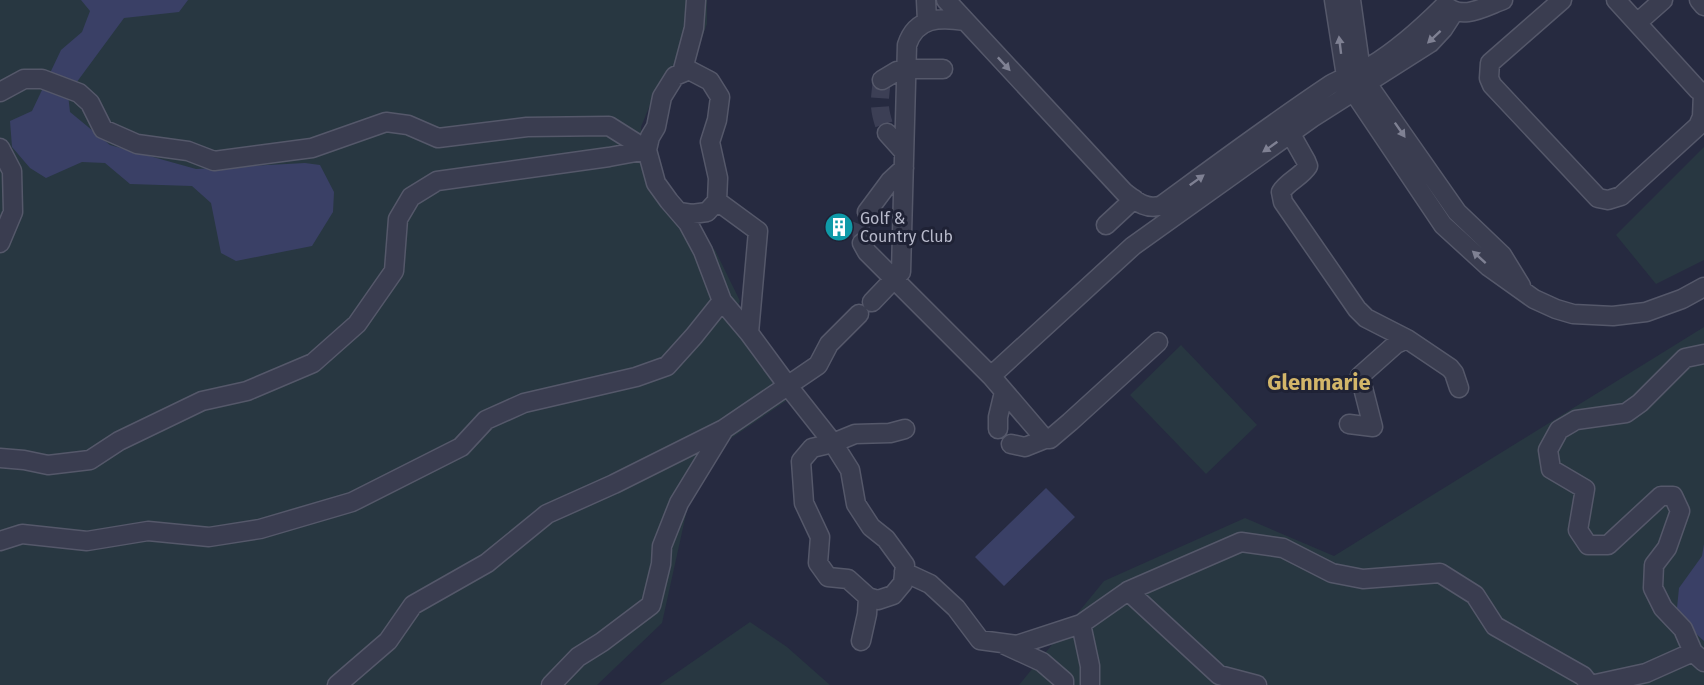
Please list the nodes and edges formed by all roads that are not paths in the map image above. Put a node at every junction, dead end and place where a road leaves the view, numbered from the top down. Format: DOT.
graph roads {
  1 [pos="696,0"];
  2 [pos="926,0"];
  3 [pos="946,0"];
  4 [pos="1334,0"];
  5 [pos="1352,0"];
  6 [pos="1503,0"];
  7 [pos="1562,0"];
  8 [pos="1616,0"];
  9 [pos="1663,0"];
  10 [pos="1699,0"];
  11 [pos="1704,6"];
  12 [pos="1448,7"];
  13 [pos="927,21"];
  14 [pos="965,21"];
  15 [pos="1637,23"];
  16 [pos="1356,37"];
  17 [pos="1396,49"];
  18 [pos="1391,67"];
  19 [pos="906,69"];
  20 [pos="943,69"];
  21 [pos="682,74"];
  22 [pos="882,80"];
  23 [pos="1357,80"];
  24 [pos="0,92"];
  25 [pos="1703,92"];
  26 [pos="1380,102"];
  27 [pos="1286,125"];
  28 [pos="887,133"];
  29 [pos="0,148"];
  30 [pos="647,150"];
  31 [pos="904,160"];
  32 [pos="1140,203"];
  33 [pos="712,207"];
  34 [pos="679,212"];
  35 [pos="867,212"];
  36 [pos="1106,225"];
  37 [pos="696,238"];
  38 [pos="0,243"];
  39 [pos="862,243"];
  40 [pos="1133,246"];
  41 [pos="894,279"];
  42 [pos="1704,287"];
  43 [pos="1525,293"];
  44 [pos="722,301"];
  45 [pos="749,333"];
  46 [pos="1407,339"];
  47 [pos="1158,342"];
  48 [pos="1704,354"];
  49 [pos="991,376"];
  50 [pos="788,386"];
  51 [pos="1459,388"];
  52 [pos="1004,392"];
  53 [pos="1349,424"];
  54 [pos="724,429"];
  55 [pos="905,429"];
  56 [pos="998,429"];
  57 [pos="1045,439"];
  58 [pos="833,443"];
  59 [pos="1011,444"];
  60 [pos="0,458"];
  61 [pos="0,541"];
  62 [pos="904,572"];
  63 [pos="1128,591"];
  64 [pos="868,597"];
  65 [pos="1081,624"];
  66 [pos="861,641"];
  67 [pos="998,642"];
  68 [pos="1698,657"];
  69 [pos="337,685"];
  70 [pos="551,685"];
  71 [pos="1064,685"];
  72 [pos="1090,685"];
  73 [pos="1257,685"];
  74 [pos="1591,685"];
  1 -- 21 [label="street"];
  2 -- 13 [label="street"];
  3 -- 14 [label="street"];
  23 -- 4 [label="street, one-way"];
  5 -- 16 [label="street"];
  6 -- 12 [label="street"];
  7 -- 25 [label="street"];
  8 -- 15 [label="street"];
  9 -- 15 [label="street"];
  10 -- 11 [label="street"];
  12 -- 17 [label="street"];
  12 -- 18 [label="street, one-way"];
  13 -- 14 [label="street"];
  13 -- 19 [label="street"];
  14 -- 32 [label="street, one-way"];
  15 -- 25 [label="street"];
  16 -- 17 [label="street"];
  16 -- 23 [label="street"];
  17 -- 23 [label="street"];
  18 -- 23 [label="street"];
  18 -- 26 [label="street"];
  19 -- 20 [label="street"];
  19 -- 22 [label="street"];
  19 -- 31 [label="street"];
  21 -- 30 [label="street"];
  21 -- 33 [label="street"];
  23 -- 26 [label="street"];
  23 -- 27 [label="street"];
  43 -- 23 [label="street, one-way"];
  24 -- 30 [label="street"];
  26 -- 43 [label="street, one-way"];
  32 -- 27 [label="street, one-way"];
  27 -- 40 [label="street, one-way"];
  27 -- 46 [label="street"];
  28 -- 31 [label="street"];
  29 -- 38 [label="street"];
  30 -- 34 [label="street"];
  30 -- 60 [label="street"];
  31 -- 35 [label="street"];
  31 -- 41 [label="street"];
  32 -- 36 [label="street"];
  32 -- 40 [label="street"];
  33 -- 34 [label="street"];
  33 -- 37 [label="street"];
  33 -- 45 [label="street"];
  34 -- 37 [label="street"];
  37 -- 44 [label="street"];
  39 -- 41 [label="street"];
  40 -- 49 [label="street"];
  41 -- 49 [label="street"];
  41 -- 50 [label="street"];
  42 -- 43 [label="street"];
  44 -- 45 [label="street"];
  44 -- 61 [label="street"];
  45 -- 50 [label="street"];
  46 -- 51 [label="street"];
  46 -- 53 [label="street"];
  47 -- 57 [label="street"];
  48 -- 68 [label="street"];
  49 -- 52 [label="street"];
  50 -- 54 [label="street"];
  50 -- 58 [label="street"];
  52 -- 56 [label="street"];
  52 -- 57 [label="street"];
  54 -- 69 [label="street"];
  54 -- 70 [label="street"];
  55 -- 58 [label="street"];
  57 -- 59 [label="street"];
  58 -- 62 [label="street"];
  58 -- 64 [label="street"];
  62 -- 64 [label="street"];
  62 -- 67 [label="street"];
  63 -- 65 [label="street"];
  63 -- 73 [label="street"];
  63 -- 74 [label="street"];
  64 -- 66 [label="street"];
  65 -- 67 [label="street"];
  65 -- 72 [label="street"];
  67 -- 71 [label="street"];
  68 -- 74 [label="street"];
}
